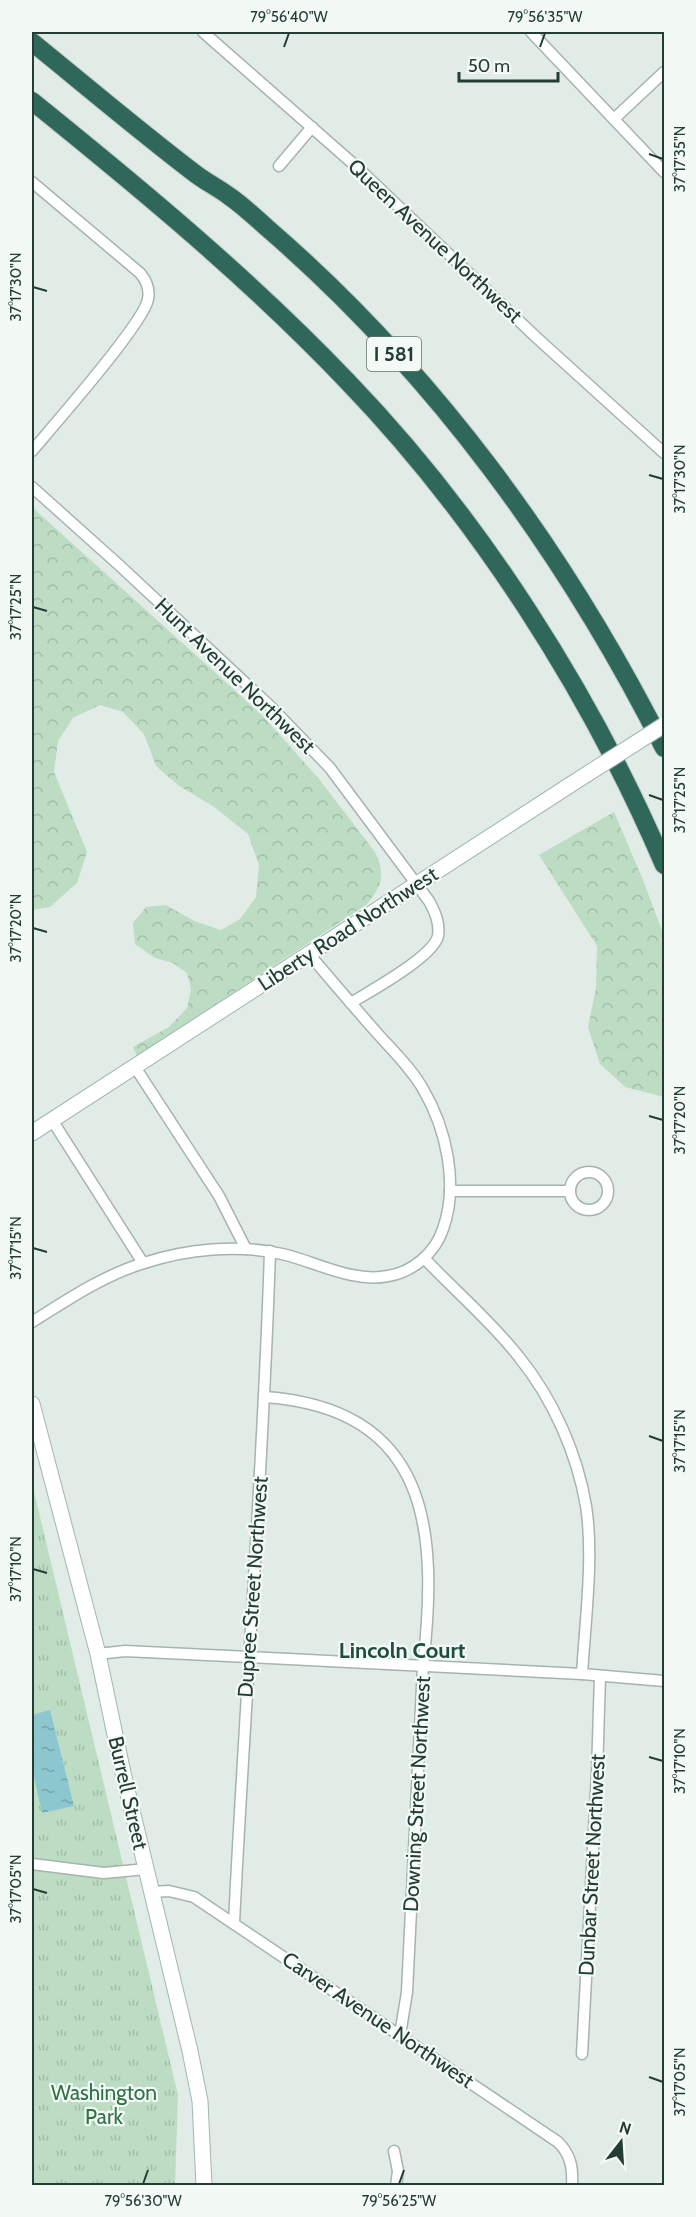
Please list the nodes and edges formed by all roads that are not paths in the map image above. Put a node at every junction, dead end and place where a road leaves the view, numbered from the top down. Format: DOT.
graph roads {
  1 [pos="203,32"];
  2 [pos="531,32"];
  3 [pos="32,42"];
  4 [pos="664,72"];
  5 [pos="32,100"];
  6 [pos="614,119"];
  7 [pos="312,127"];
  8 [pos="279,166"];
  9 [pos="664,172"];
  10 [pos="32,182"];
  11 [pos="32,450"];
  12 [pos="664,453"];
  13 [pos="32,487"];
  14 [pos="664,725"];
  15 [pos="664,748"];
  16 [pos="664,865"];
  17 [pos="416,885"];
  18 [pos="309,954"];
  19 [pos="351,1003"];
  20 [pos="135,1067"];
  21 [pos="52,1120"];
  22 [pos="32,1133"];
  23 [pos="450,1191"];
  24 [pos="570,1191"];
  25 [pos="246,1249"];
  26 [pos="270,1251"];
  27 [pos="424,1258"];
  28 [pos="143,1263"];
  29 [pos="32,1322"];
  30 [pos="265,1397"];
  31 [pos="32,1404"];
  32 [pos="98,1654"];
  33 [pos="249,1657"];
  34 [pos="423,1666"];
  35 [pos="582,1674"];
  36 [pos="600,1676"];
  37 [pos="664,1681"];
  38 [pos="32,1864"];
  39 [pos="146,1869"];
  40 [pos="151,1892"];
  41 [pos="234,1923"];
  42 [pos="400,2035"];
  43 [pos="582,2054"];
  44 [pos="394,2151"];
  45 [pos="204,2186"];
  46 [pos="396,2186"];
  47 [pos="573,2186"];
  1 -- 7 [label="street, Queen Avenue Northwest"];
  2 -- 6 [label="street"];
  3 -- 15 [label="highway, I 581"];
  4 -- 6 [label="street"];
  5 -- 16 [label="highway, I 581"];
  6 -- 9 [label="street"];
  7 -- 8 [label="street"];
  7 -- 12 [label="street, Queen Avenue Northwest"];
  10 -- 11 [label="street"];
  13 -- 17 [label="street, Hunt Avenue Northwest"];
  14 -- 17 [label="street, Liberty Road Northwest, bridge"];
  17 -- 18 [label="street, Liberty Road Northwest"];
  17 -- 19 [label="street, Hunt Avenue Northwest"];
  18 -- 19 [label="street"];
  18 -- 20 [label="street, Liberty Road Northwest"];
  19 -- 23 [label="street"];
  20 -- 21 [label="street, Liberty Road Northwest"];
  20 -- 25 [label="street"];
  21 -- 22 [label="street, Liberty Road Northwest"];
  21 -- 28 [label="street"];
  23 -- 24 [label="street"];
  23 -- 27 [label="street"];
  25 -- 26 [label="street"];
  25 -- 28 [label="street"];
  26 -- 27 [label="street"];
  26 -- 30 [label="street, Dupree Street Northwest"];
  27 -- 35 [label="street"];
  28 -- 29 [label="street"];
  30 -- 33 [label="street, Dupree Street Northwest"];
  30 -- 34 [label="street, Downing Street Northwest"];
  31 -- 32 [label="street, Burrell Street"];
  32 -- 33 [label="street"];
  32 -- 39 [label="street, Burrell Street"];
  33 -- 34 [label="street"];
  33 -- 41 [label="street, Dupree Street Northwest"];
  34 -- 35 [label="street"];
  34 -- 42 [label="street, Downing Street Northwest"];
  35 -- 36 [label="street"];
  36 -- 37 [label="street"];
  36 -- 43 [label="street, Dunbar Street Northwest"];
  38 -- 39 [label="street"];
  39 -- 40 [label="street, Burrell Street"];
  40 -- 41 [label="street, Carver Avenue Northwest"];
  40 -- 45 [label="street, Burrell Street"];
  41 -- 42 [label="street, Carver Avenue Northwest"];
  42 -- 47 [label="street, Carver Avenue Northwest"];
  44 -- 46 [label="street"];
}
